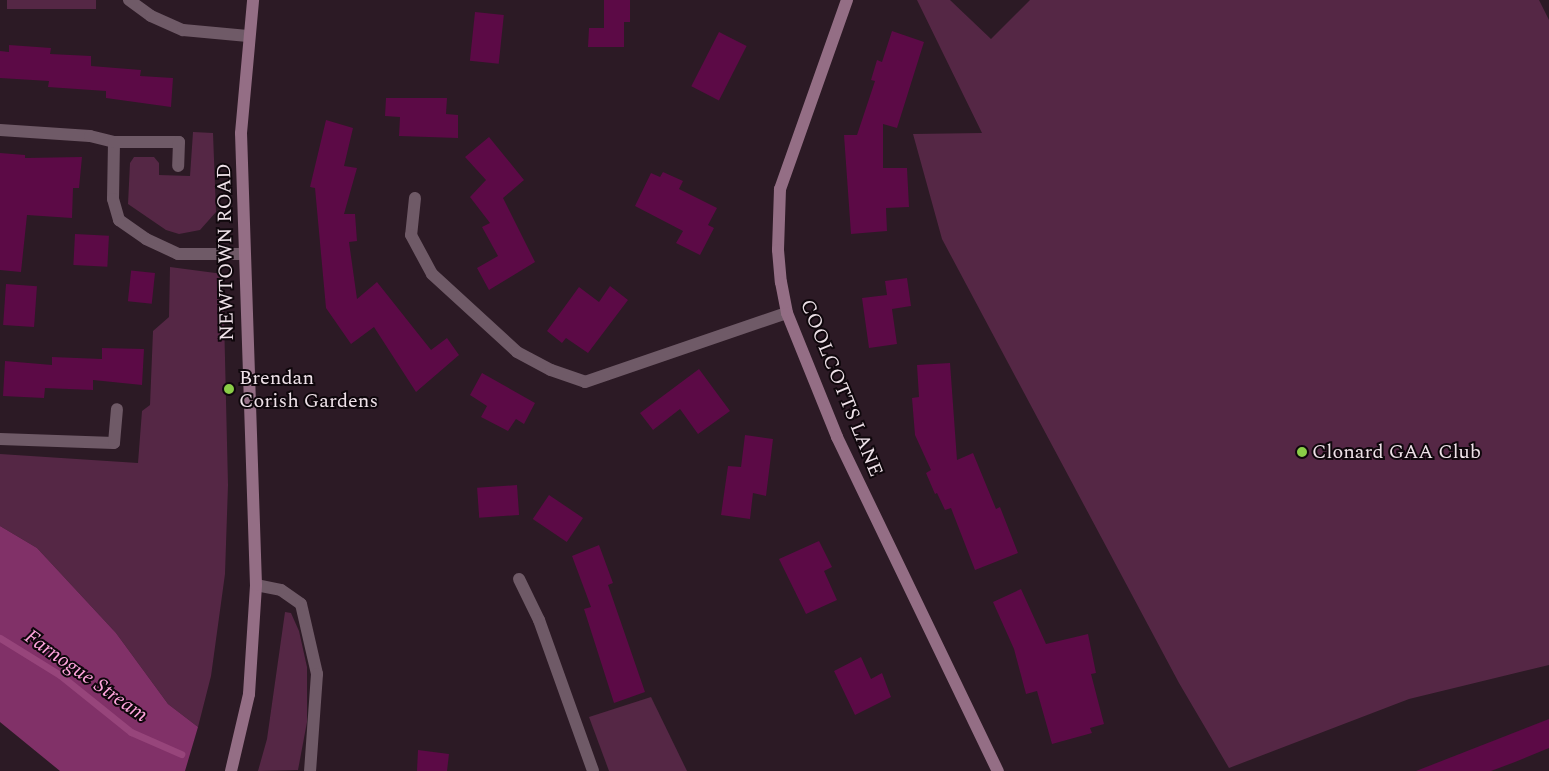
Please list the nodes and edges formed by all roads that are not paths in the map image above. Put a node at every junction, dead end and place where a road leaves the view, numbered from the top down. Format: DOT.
graph roads {
  1 [pos="129,0"];
  2 [pos="253,0"];
  3 [pos="848,0"];
  4 [pos="248,36"];
  5 [pos="0,130"];
  6 [pos="114,142"];
  7 [pos="178,166"];
  8 [pos="415,198"];
  9 [pos="243,254"];
  10 [pos="787,313"];
  11 [pos="117,409"];
  12 [pos="0,439"];
  13 [pos="519,579"];
  14 [pos="256,585"];
  15 [pos="231,771"];
  16 [pos="310,771"];
  17 [pos="593,771"];
  18 [pos="998,771"];
  1 -- 4 [label="street"];
  2 -- 4 [label="street, NEWTOWN ROAD"];
  3 -- 10 [label="street, COOLCOTTS LANE"];
  4 -- 9 [label="street, NEWTOWN ROAD"];
  5 -- 6 [label="street"];
  6 -- 7 [label="street"];
  6 -- 9 [label="street"];
  8 -- 10 [label="street"];
  9 -- 14 [label="street, NEWTOWN ROAD"];
  10 -- 18 [label="street, COOLCOTTS LANE"];
  11 -- 12 [label="street"];
  13 -- 17 [label="street"];
  14 -- 15 [label="street, NEWTOWN ROAD"];
  14 -- 16 [label="street"];
}
